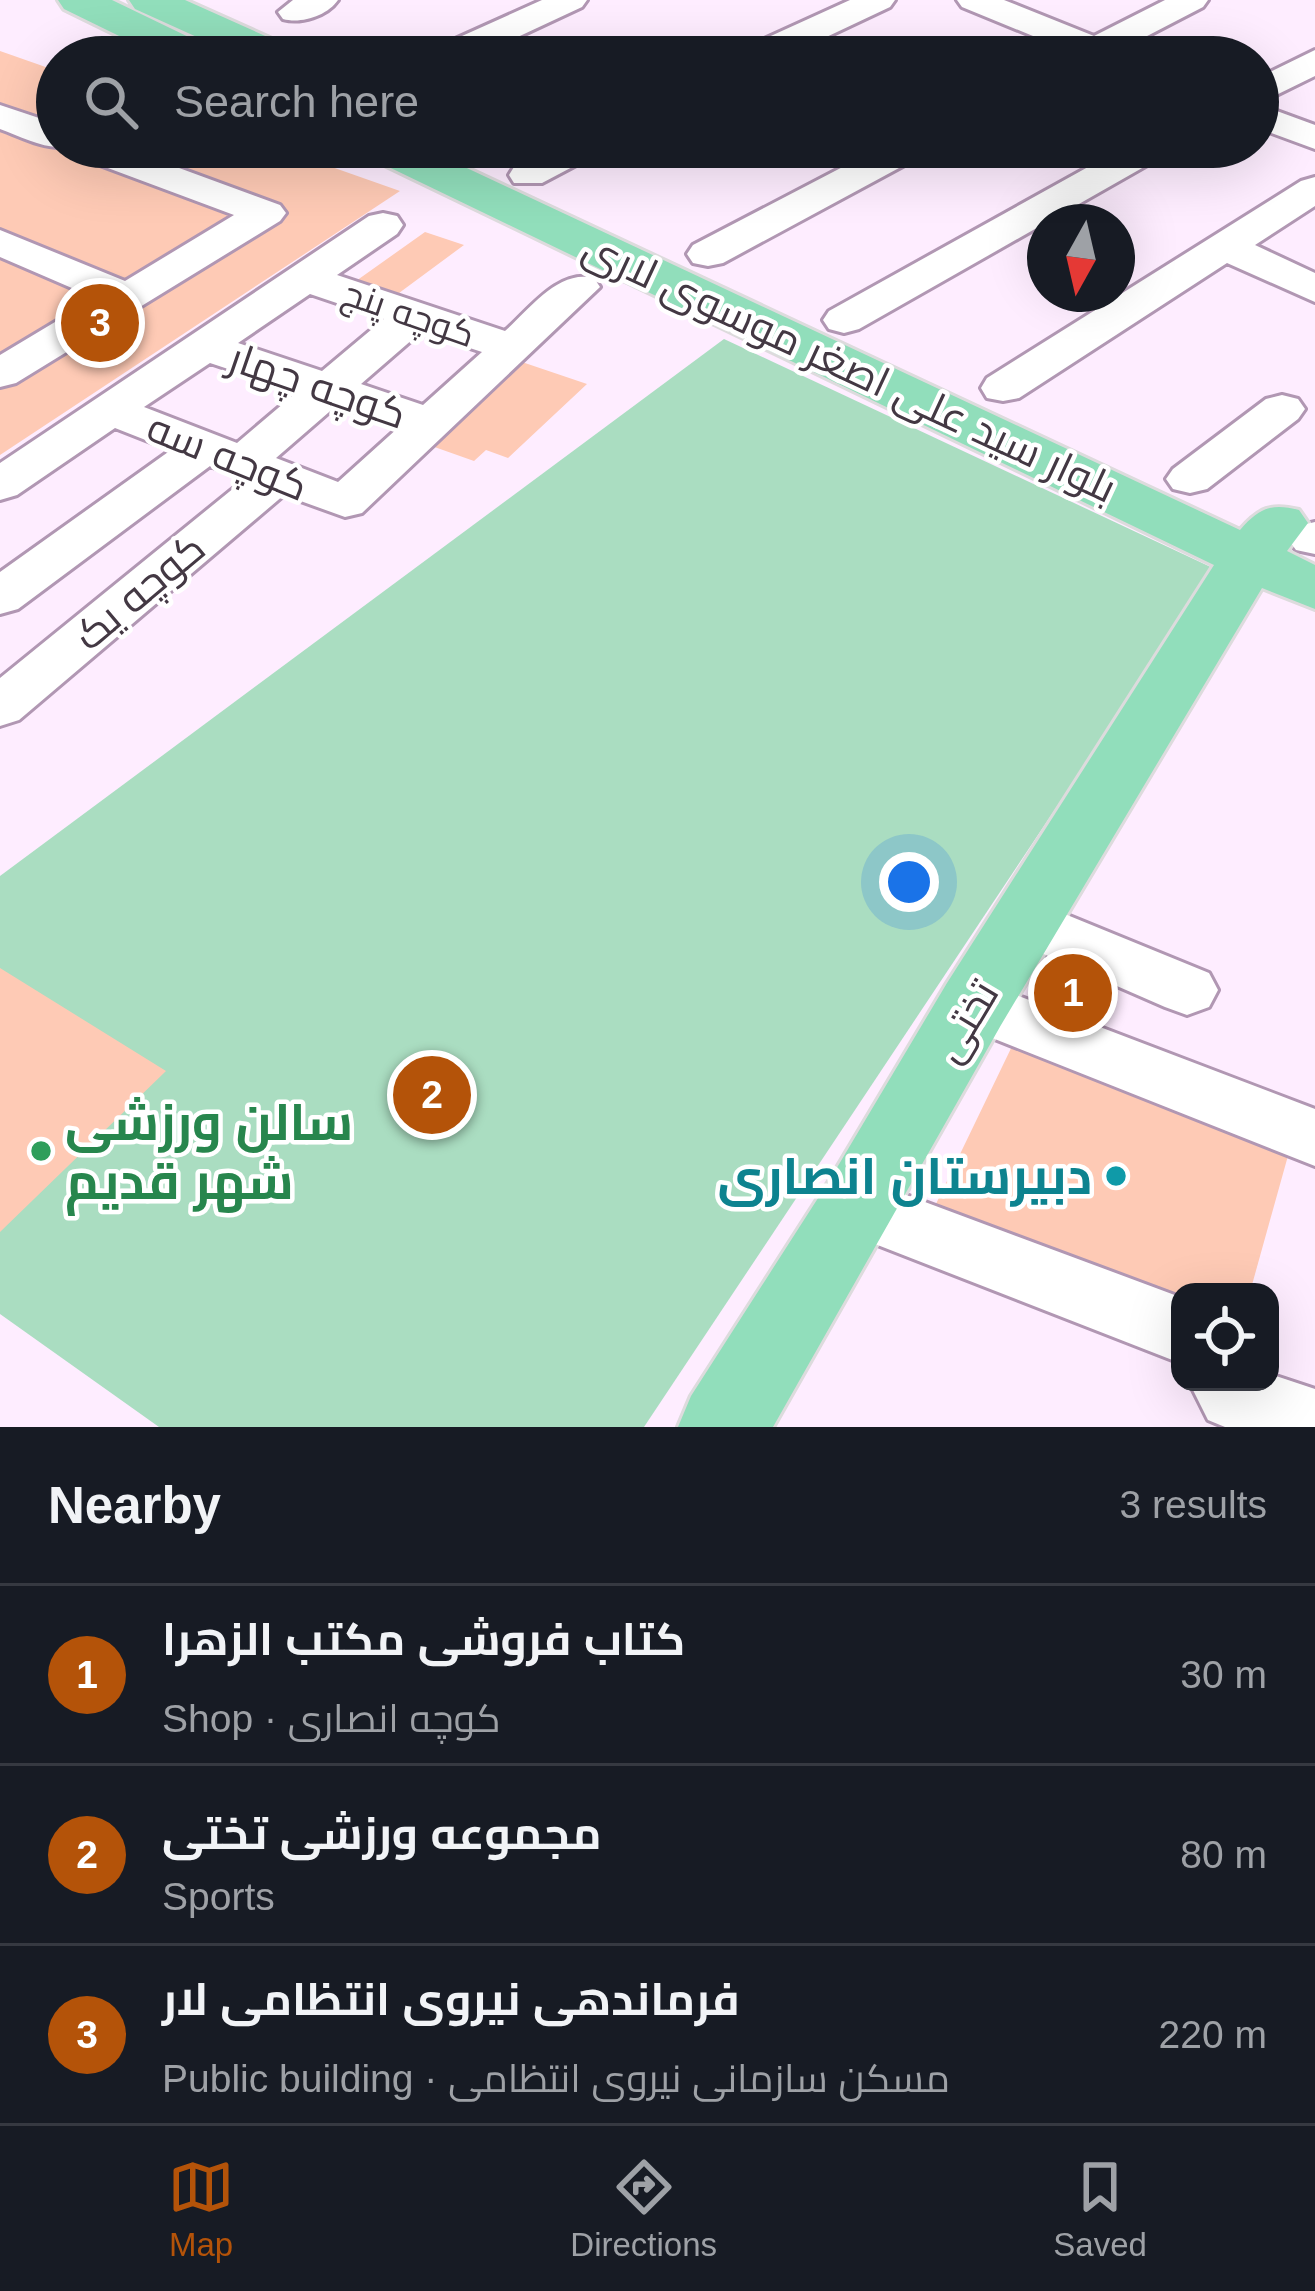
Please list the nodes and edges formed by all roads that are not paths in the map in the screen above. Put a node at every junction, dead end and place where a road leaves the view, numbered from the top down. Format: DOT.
graph roads {
  1 [pos="79,0"];
  2 [pos="150,0"];
  3 [pos="570,0"];
  4 [pos="878,0"];
  5 [pos="974,0"];
  6 [pos="1190,0"];
  7 [pos="154,36"];
  8 [pos="230,36"];
  9 [pos="492,36"];
  10 [pos="800,36"];
  11 [pos="1055,36"];
  12 [pos="1127,36"];
  13 [pos="1315,61"];
  14 [pos="1279,82"];
  15 [pos="0,116"];
  16 [pos="1279,124"];
  17 [pos="36,129"];
  18 [pos="1315,138"];
  19 [pos="143,168"];
  20 [pos="432,168"];
  21 [pos="512,168"];
  22 [pos="542,168"];
  23 [pos="870,168"];
  24 [pos="1115,168"];
  25 [pos="528,175"];
  26 [pos="1315,190"];
  27 [pos="383,225"];
  28 [pos="0,242"];
  29 [pos="1225,247"];
  30 [pos="708,254"];
  31 [pos="305,278"];
  32 [pos="579,287"];
  33 [pos="1315,289"];
  34 [pos="127,297"];
  35 [pos="415,315"];
  36 [pos="844,320"];
  37 [pos="204,346"];
  38 [pos="512,348"];
  39 [pos="0,374"];
  40 [pos="1003,388"];
  41 [pos="330,389"];
  42 [pos="1282,409"];
  43 [pos="110,410"];
  44 [pos="431,423"];
  45 [pos="242,462"];
  46 [pos="1190,478"];
  47 [pos="0,484"];
  48 [pos="1298,548"];
  49 [pos="0,597"];
  50 [pos="9,687"];
  51 [pos="1028,922"];
  52 [pos="1187,990"];
  53 [pos="974,1004"];
  54 [pos="1315,1138"];
  55 [pos="858,1207"];
  56 [pos="1171,1327"];
  57 [pos="1231,1391"];
  58 [pos="1315,1424"];
  59 [pos="723,1427"];
  1 -- 7 [label="main road"];
  2 -- 8 [label="main road"];
  3 -- 9 [label="street"];
  4 -- 10 [label="street"];
  5 -- 11 [label="street"];
  6 -- 12 [label="street"];
  13 -- 14 [label="street"];
  15 -- 17 [label="street"];
  16 -- 18 [label="street"];
  19 -- 34 [label="street"];
  20 -- 48 [label="main road, بلوار سید علی اصغر موسوی لاری"];
  21 -- 25 [label="main road, بلوار سید علی اصغر موسوی لاری"];
  22 -- 25 [label="street"];
  23 -- 30 [label="street"];
  24 -- 36 [label="street"];
  25 -- 30 [label="main road, بلوار سید علی اصغر موسوی لاری"];
  26 -- 29 [label="street"];
  27 -- 31 [label="street"];
  28 -- 34 [label="street"];
  29 -- 33 [label="street"];
  29 -- 40 [label="street"];
  30 -- 36 [label="main road, بلوار سید علی اصغر موسوی لاری"];
  31 -- 35 [label="street, کوچه پنج"];
  31 -- 37 [label="street"];
  32 -- 38 [label="street"];
  34 -- 39 [label="street"];
  35 -- 38 [label="street, کوچه پنج"];
  35 -- 41 [label="street"];
  36 -- 40 [label="main road, بلوار سید علی اصغر موسوی لاری"];
  37 -- 41 [label="street, کوچه چهار"];
  37 -- 43 [label="street"];
  38 -- 44 [label="street"];
  40 -- 46 [label="main road, بلوار سید علی اصغر موسوی لاری"];
  41 -- 44 [label="street, کوچه چهار"];
  41 -- 45 [label="street"];
  42 -- 46 [label="street"];
  43 -- 45 [label="street, کوچه سه"];
  43 -- 47 [label="street"];
  44 -- 45 [label="street, کوچه سه"];
  45 -- 49 [label="street"];
  45 -- 50 [label="street, کوچه یک"];
  46 -- 48 [label="main road, بلوار سید علی اصغر موسوی لاری"];
  48 -- 51 [label="main road, تختی"];
  51 -- 52 [label="street"];
  51 -- 53 [label="main road, تختی"];
  53 -- 54 [label="street"];
  53 -- 55 [label="main road, تختی"];
  55 -- 56 [label="street"];
  55 -- 59 [label="main road, تختی"];
  57 -- 58 [label="street"];
}
